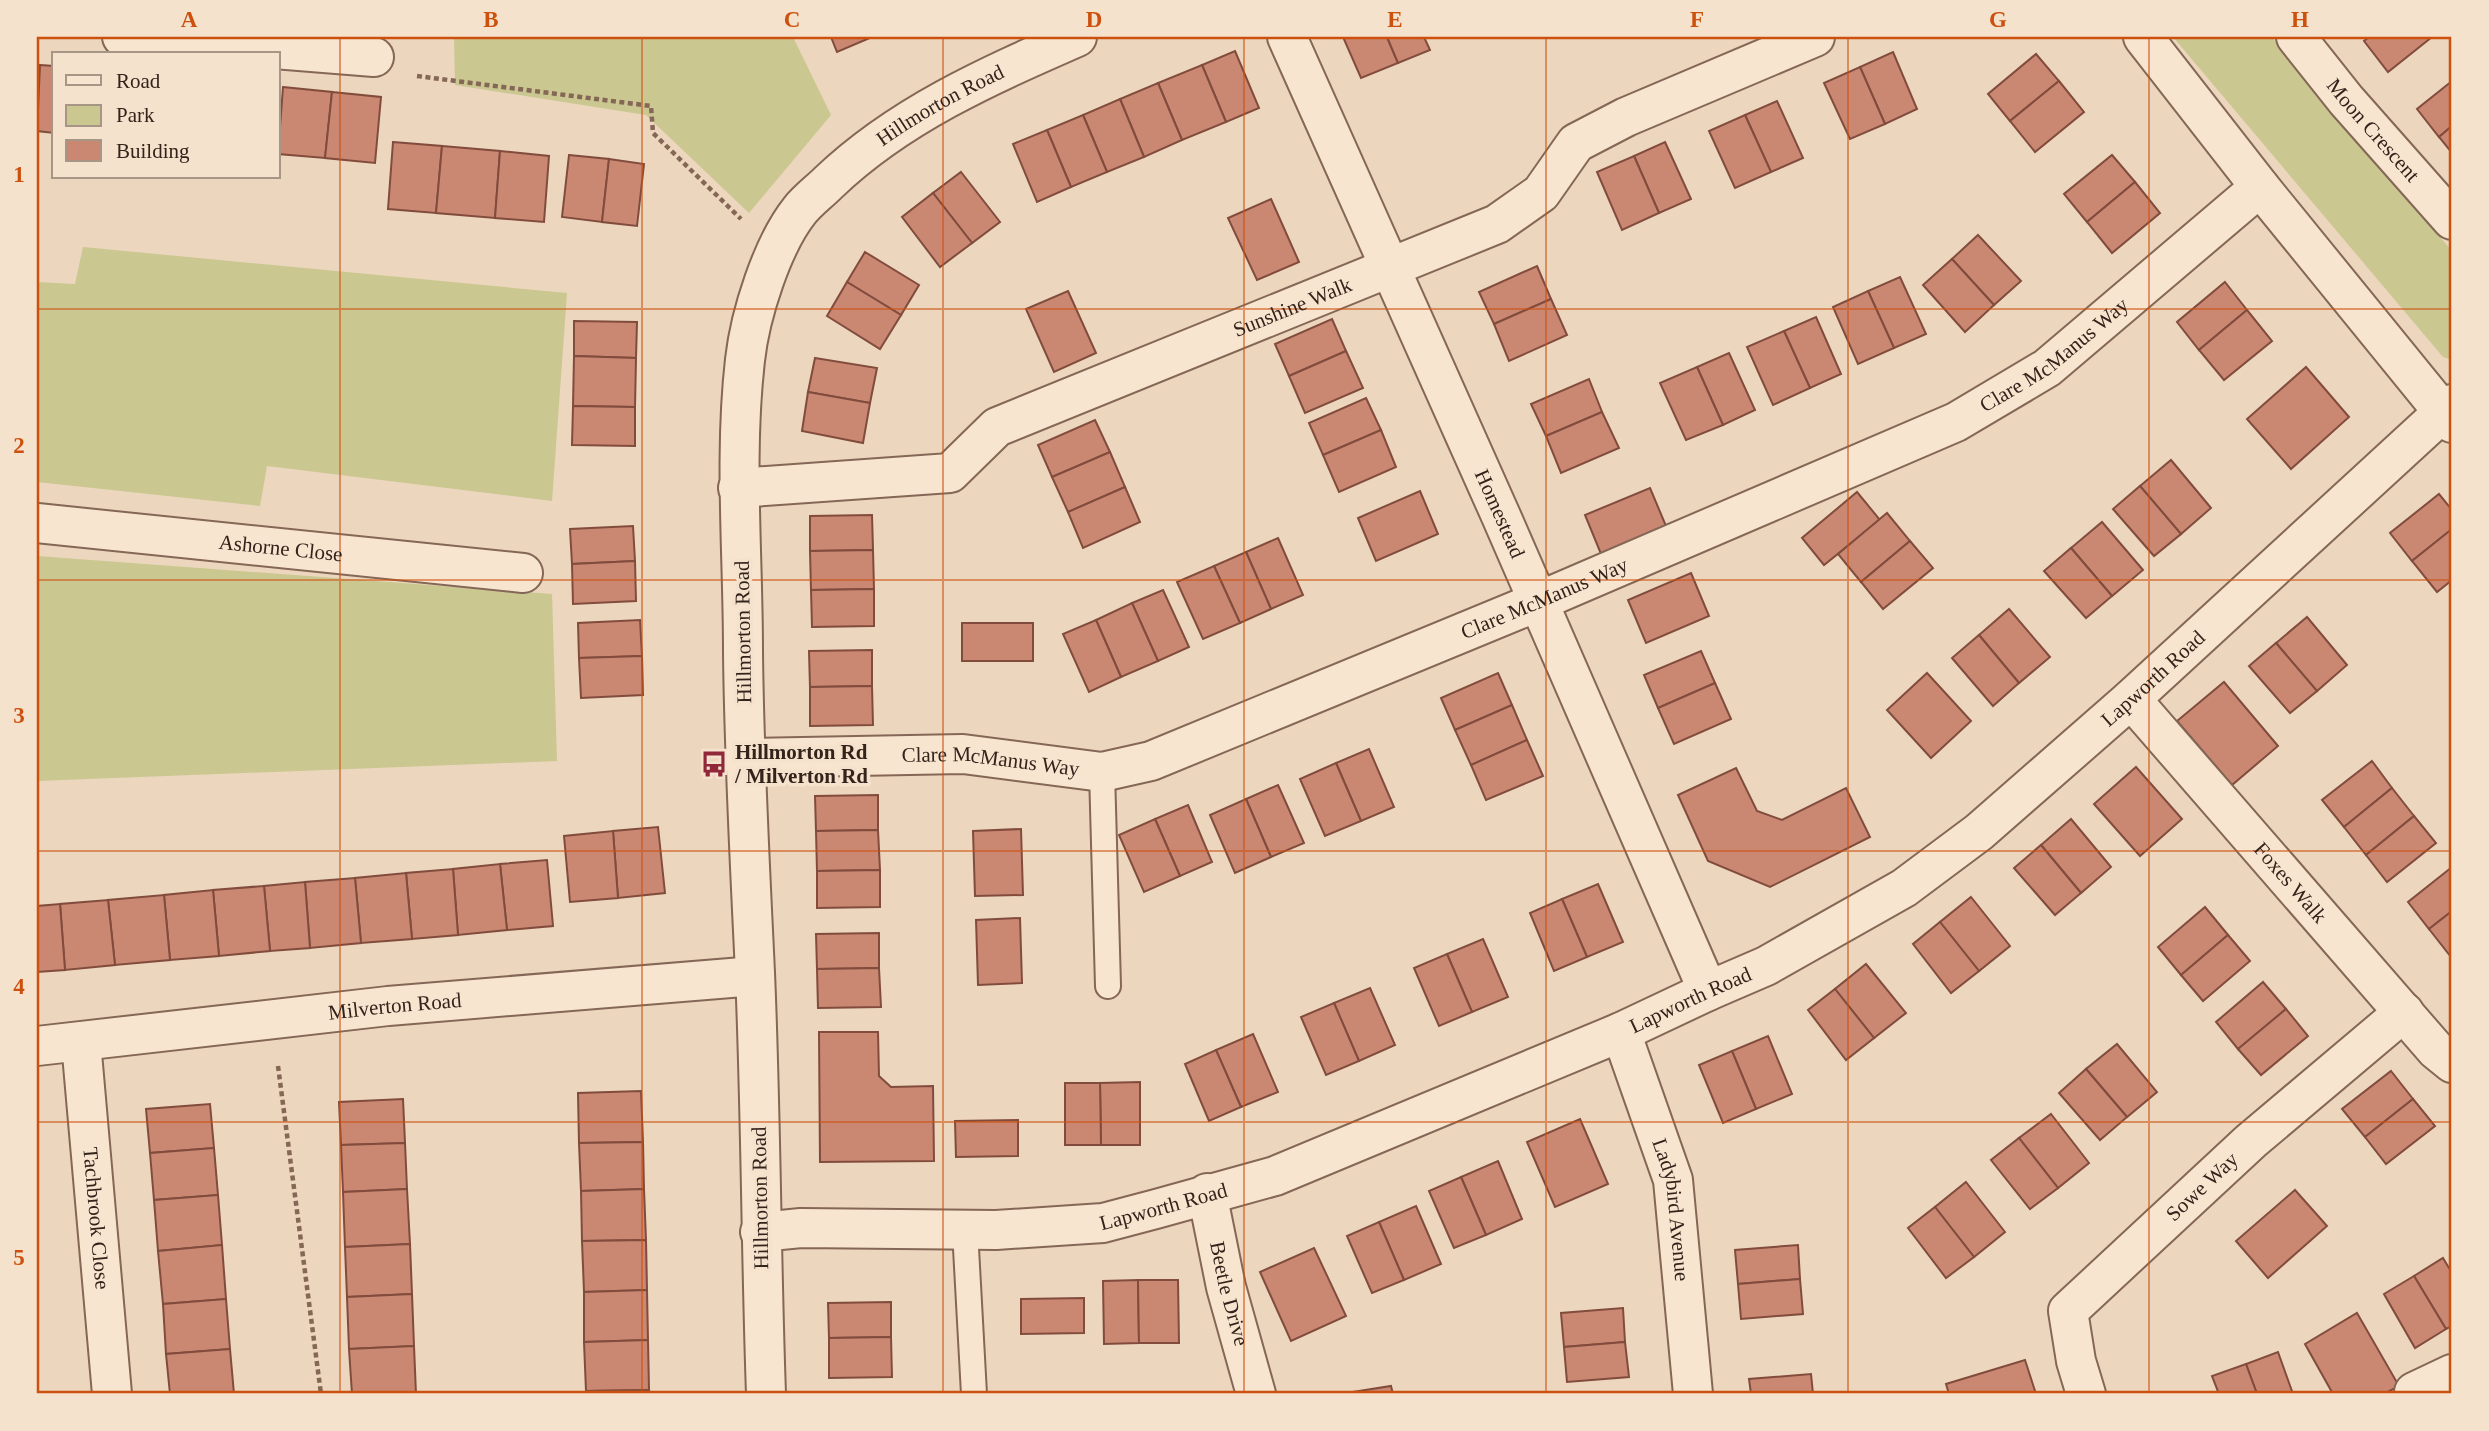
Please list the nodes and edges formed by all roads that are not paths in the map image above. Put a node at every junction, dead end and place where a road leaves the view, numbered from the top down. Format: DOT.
graph roads {
  1 [pos="122,37"];
  2 [pos="1077,37"];
  3 [pos="1287,37"];
  4 [pos="1815,37"];
  5 [pos="2143,37"];
  6 [pos="2297,37"];
  7 [pos="374,57"];
  8 [pos="2260,187"];
  9 [pos="2452,220"];
  10 [pos="1389,267"];
  11 [pos="2449,413"];
  12 [pos="738,488"];
  13 [pos="37,523"];
  14 [pos="523,573"];
  15 [pos="1537,602"];
  16 [pos="2131,699"];
  17 [pos="744,758"];
  18 [pos="1102,772"];
  19 [pos="755,976"];
  20 [pos="1108,986"];
  21 [pos="1707,991"];
  22 [pos="2404,1012"];
  23 [pos="1621,1032"];
  24 [pos="81,1042"];
  25 [pos="37,1046"];
  26 [pos="2452,1063"];
  27 [pos="1207,1193"];
  28 [pos="965,1230"];
  29 [pos="760,1232"];
  30 [pos="2452,1374"];
  31 [pos="2414,1392"];
  32 [pos="112,1394"];
  33 [pos="766,1394"];
  34 [pos="974,1394"];
  35 [pos="1256,1394"];
  36 [pos="1693,1394"];
  37 [pos="2086,1394"];
  1 -- 7 [label="street"];
  2 -- 12 [label="street, Hillmorton Road"];
  3 -- 10 [label="street, Homestead"];
  4 -- 10 [label="street, Sunshine Walk"];
  5 -- 8 [label="street"];
  6 -- 9 [label="street, Moon Crescent"];
  8 -- 11 [label="street"];
  8 -- 15 [label="street, Clare McManus Way"];
  10 -- 12 [label="street, Sunshine Walk"];
  10 -- 15 [label="street, Homestead"];
  11 -- 16 [label="street, Lapworth Road"];
  12 -- 17 [label="street, Hillmorton Road"];
  13 -- 14 [label="street, Ashorne Close"];
  15 -- 18 [label="street, Clare McManus Way"];
  15 -- 21 [label="street, Homestead"];
  16 -- 21 [label="street, Lapworth Road"];
  16 -- 22 [label="street, Foxes Walk"];
  17 -- 18 [label="street, Clare McManus Way"];
  17 -- 19 [label="street, Hillmorton Road"];
  18 -- 20 [label="lane"];
  19 -- 24 [label="street, Milverton Road"];
  19 -- 29 [label="street, Hillmorton Road"];
  21 -- 23 [label="street, Lapworth Road"];
  22 -- 26 [label="street, Foxes Walk"];
  22 -- 37 [label="street, Sowe Way"];
  23 -- 27 [label="street, Lapworth Road"];
  23 -- 36 [label="street, Ladybird Avenue"];
  24 -- 25 [label="street, Milverton Road"];
  24 -- 32 [label="street, Tachbrook Close"];
  27 -- 28 [label="street, Lapworth Road"];
  27 -- 35 [label="street, Beetle Drive"];
  28 -- 29 [label="street, Lapworth Road"];
  28 -- 34 [label="lane"];
  29 -- 33 [label="street, Hillmorton Road"];
  30 -- 31 [label="street"];
}
